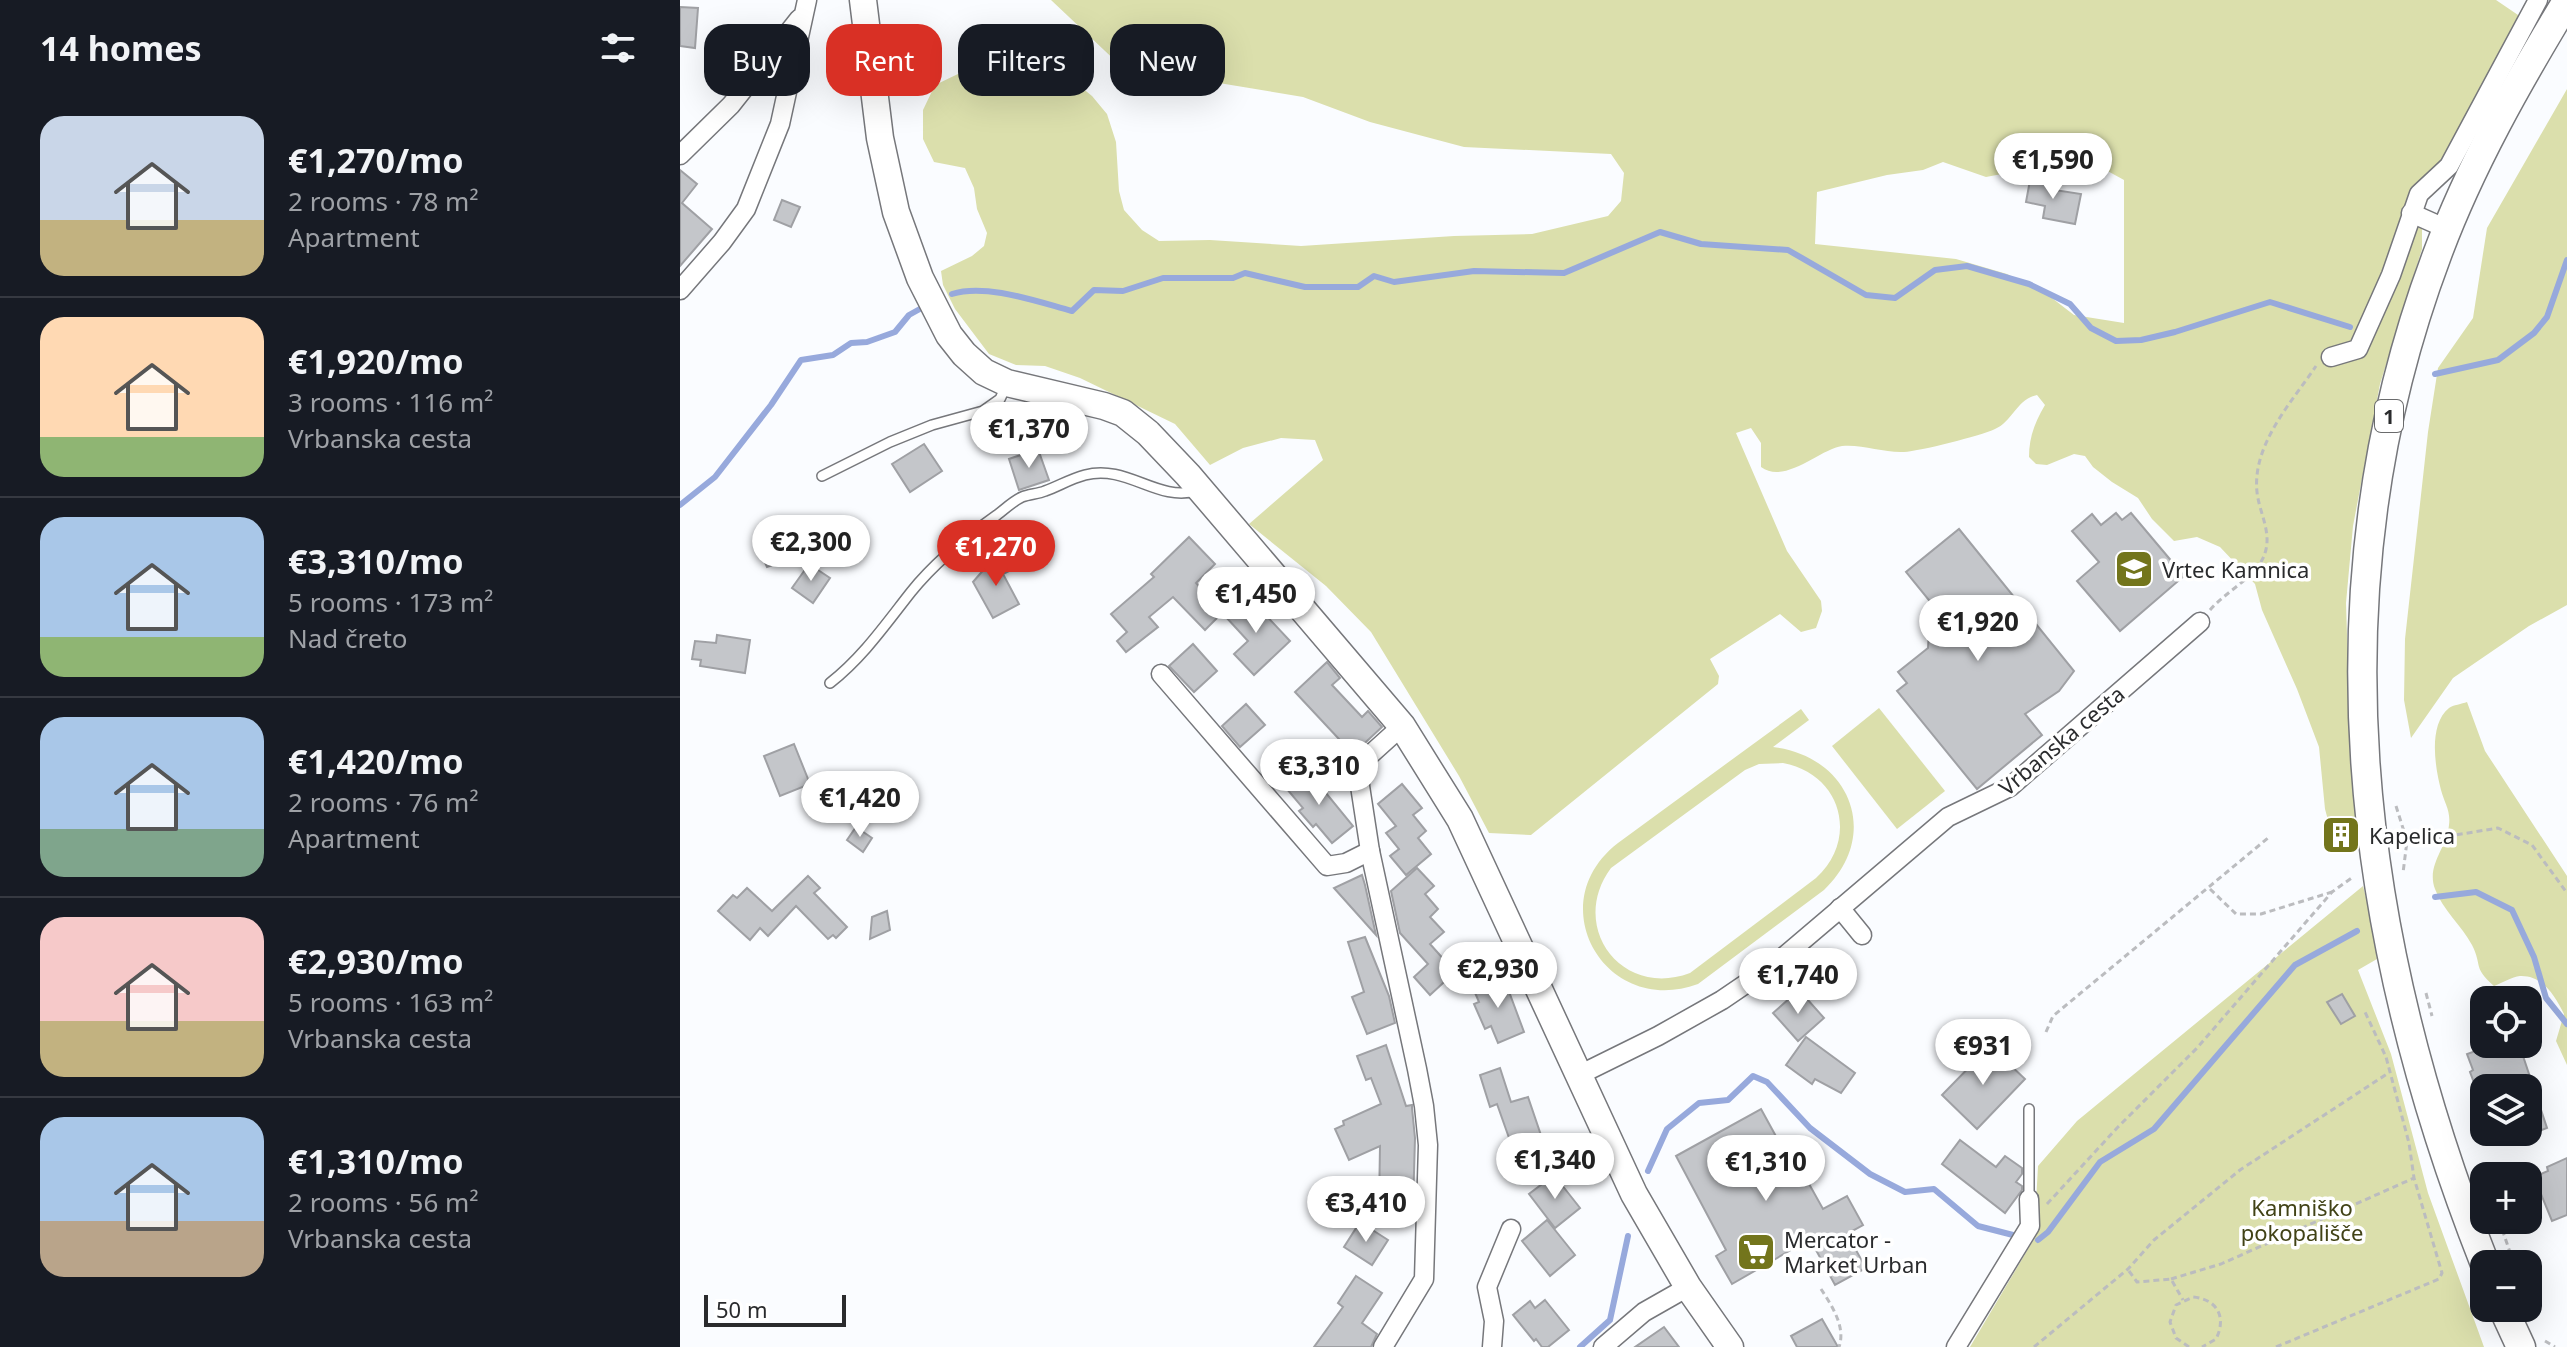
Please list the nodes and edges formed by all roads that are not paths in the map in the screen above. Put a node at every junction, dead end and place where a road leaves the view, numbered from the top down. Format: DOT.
graph roads {
  1 [pos="863,0"];
  2 [pos="2538,0"];
  3 [pos="2567,1"];
  4 [pos="804,8"];
  5 [pos="680,155"];
  6 [pos="2411,213"];
  7 [pos="2447,229"];
  8 [pos="680,290"];
  9 [pos="2331,357"];
  10 [pos="1007,383"];
  11 [pos="822,476"];
  12 [pos="1200,490"];
  13 [pos="2200,622"];
  14 [pos="1161,674"];
  15 [pos="830,683"];
  16 [pos="1402,726"];
  17 [pos="1370,851"];
  18 [pos="1840,908"];
  19 [pos="1862,935"];
  20 [pos="1579,1075"];
  21 [pos="2029,1109"];
  22 [pos="2029,1199"];
  23 [pos="1511,1229"];
  24 [pos="2480,1250"];
  25 [pos="1688,1287"];
  26 [pos="2509,1322"];
  27 [pos="1610,1345"];
  28 [pos="1383,1347"];
  29 [pos="1492,1347"];
  30 [pos="1730,1347"];
  31 [pos="1956,1347"];
  32 [pos="2521,1347"];
  1 -- 10 [label="street"];
  2 -- 6 [label="street"];
  3 -- 7 [label="main road, 1"];
  4 -- 5 [label="street"];
  4 -- 8 [label="street"];
  6 -- 7 [label="street"];
  6 -- 9 [label="street"];
  7 -- 24 [label="main road, 1"];
  10 -- 11 [label="lane"];
  10 -- 12 [label="street"];
  12 -- 15 [label="lane"];
  12 -- 16 [label="street"];
  13 -- 18 [label="street, Vrbanska cesta"];
  14 -- 17 [label="street"];
  16 -- 17 [label="street"];
  16 -- 20 [label="street"];
  17 -- 28 [label="street"];
  18 -- 19 [label="street"];
  18 -- 20 [label="street, Vrbanska cesta"];
  20 -- 25 [label="street"];
  21 -- 22 [label="lane"];
  22 -- 31 [label="street"];
  23 -- 29 [label="street"];
  25 -- 27 [label="street"];
  25 -- 30 [label="street"];
  26 -- 32 [label="main road"];
}
